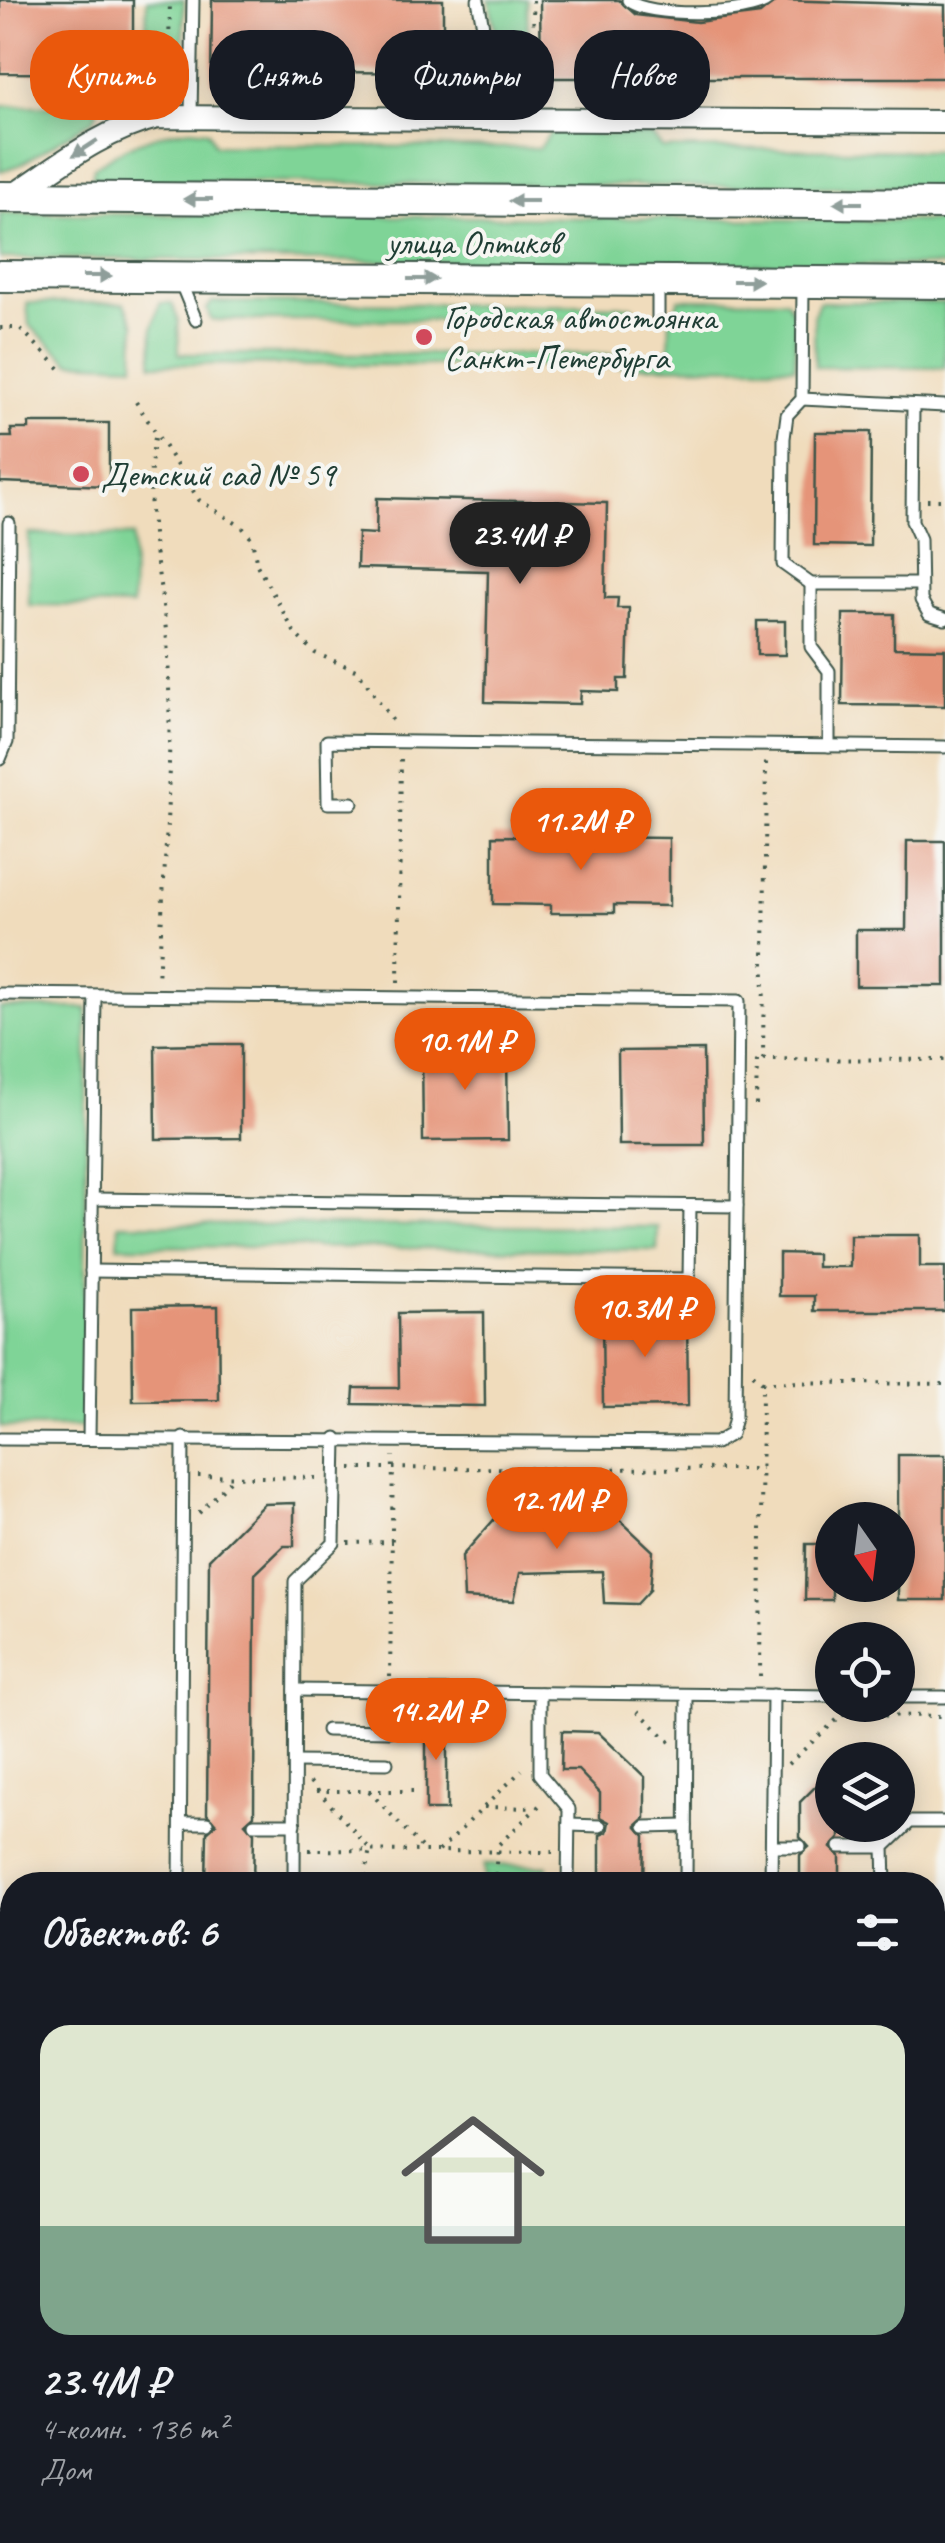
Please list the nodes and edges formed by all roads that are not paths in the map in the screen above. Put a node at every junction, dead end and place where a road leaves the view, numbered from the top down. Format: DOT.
graph roads {
  1 [pos="193,0"];
  2 [pos="478,0"];
  3 [pos="628,0"];
  4 [pos="768,0"];
  5 [pos="484,30"];
  6 [pos="191,116"];
  7 [pos="375,117"];
  8 [pos="554,118"];
  9 [pos="945,122"];
  10 [pos="6,197"];
  11 [pos="945,204"];
  12 [pos="0,276"];
  13 [pos="178,276"];
  14 [pos="658,281"];
  15 [pos="804,282"];
  16 [pos="945,284"];
  17 [pos="196,320"];
  18 [pos="658,320"];
  19 [pos="802,399"];
  20 [pos="913,406"];
  21 [pos="945,406"];
  22 [pos="8,523"];
  23 [pos="811,584"];
  24 [pos="918,584"];
  25 [pos="945,619"];
  26 [pos="829,746"];
  27 [pos="945,746"];
  28 [pos="0,759"];
  29 [pos="352,803"];
  30 [pos="0,994"];
  31 [pos="95,996"];
  32 [pos="92,1198"];
  33 [pos="690,1206"];
  34 [pos="737,1206"];
  35 [pos="91,1271"];
  36 [pos="184,1438"];
  37 [pos="336,1438"];
  38 [pos="89,1439"];
  39 [pos="0,1440"];
  40 [pos="295,1690"];
  41 [pos="390,1691"];
  42 [pos="540,1693"];
  43 [pos="687,1695"];
  44 [pos="766,1695"];
  45 [pos="815,1696"];
  46 [pos="915,1696"];
  47 [pos="945,1697"];
  48 [pos="327,1730"];
  49 [pos="295,1762"];
  50 [pos="388,1763"];
  51 [pos="945,1822"];
  52 [pos="181,1823"];
  53 [pos="207,1823"];
  54 [pos="254,1824"];
  55 [pos="295,1824"];
  56 [pos="569,1825"];
  57 [pos="600,1826"];
  58 [pos="686,1826"];
  59 [pos="644,1827"];
  60 [pos="772,1846"];
  61 [pos="800,1846"];
  62 [pos="840,1846"];
  63 [pos="884,1847"];
  64 [pos="180,1872"];
  65 [pos="294,1872"];
  66 [pos="568,1872"];
  67 [pos="686,1872"];
  68 [pos="771,1872"];
  69 [pos="884,1872"];
  1 -- 6 [label="lane"];
  2 -- 5 [label="lane"];
  3 -- 4 [label="lane"];
  6 -- 7 [label="street"];
  6 -- 10 [label="street, one-way"];
  8 -- 9 [label="street"];
  11 -- 10 [label="street, улица Оптиков, one-way"];
  12 -- 13 [label="street, улица Оптиков, one-way"];
  13 -- 14 [label="street, улица Оптиков, one-way"];
  13 -- 17 [label="lane"];
  14 -- 15 [label="street, улица Оптиков, one-way"];
  14 -- 18 [label="lane"];
  15 -- 16 [label="street, улица Оптиков"];
  15 -- 19 [label="lane"];
  19 -- 20 [label="lane"];
  19 -- 23 [label="lane"];
  20 -- 21 [label="lane"];
  20 -- 24 [label="lane"];
  22 -- 28 [label="lane"];
  23 -- 24 [label="lane"];
  23 -- 26 [label="lane"];
  24 -- 25 [label="lane"];
  26 -- 27 [label="lane"];
  26 -- 29 [label="lane"];
  30 -- 31 [label="lane"];
  31 -- 32 [label="lane"];
  31 -- 34 [label="lane"];
  32 -- 33 [label="lane"];
  32 -- 35 [label="lane"];
  33 -- 34 [label="lane"];
  33 -- 35 [label="lane"];
  34 -- 37 [label="lane"];
  35 -- 38 [label="lane"];
  36 -- 37 [label="lane"];
  36 -- 38 [label="lane"];
  36 -- 52 [label="lane"];
  37 -- 40 [label="lane"];
  38 -- 39 [label="lane"];
  40 -- 41 [label="lane"];
  40 -- 49 [label="lane"];
  41 -- 42 [label="lane"];
  41 -- 48 [label="lane"];
  42 -- 43 [label="lane"];
  42 -- 56 [label="lane"];
  43 -- 44 [label="lane"];
  43 -- 58 [label="lane"];
  44 -- 45 [label="lane"];
  44 -- 60 [label="lane"];
  46 -- 47 [label="lane"];
  49 -- 50 [label="lane"];
  49 -- 55 [label="lane"];
  51 -- 63 [label="lane"];
  52 -- 53 [label="lane"];
  52 -- 64 [label="lane"];
  54 -- 55 [label="lane"];
  55 -- 65 [label="lane"];
  56 -- 57 [label="lane"];
  56 -- 66 [label="lane"];
  58 -- 59 [label="lane"];
  58 -- 67 [label="lane"];
  60 -- 61 [label="lane"];
  60 -- 68 [label="lane"];
  62 -- 63 [label="lane"];
  63 -- 69 [label="lane"];
}
